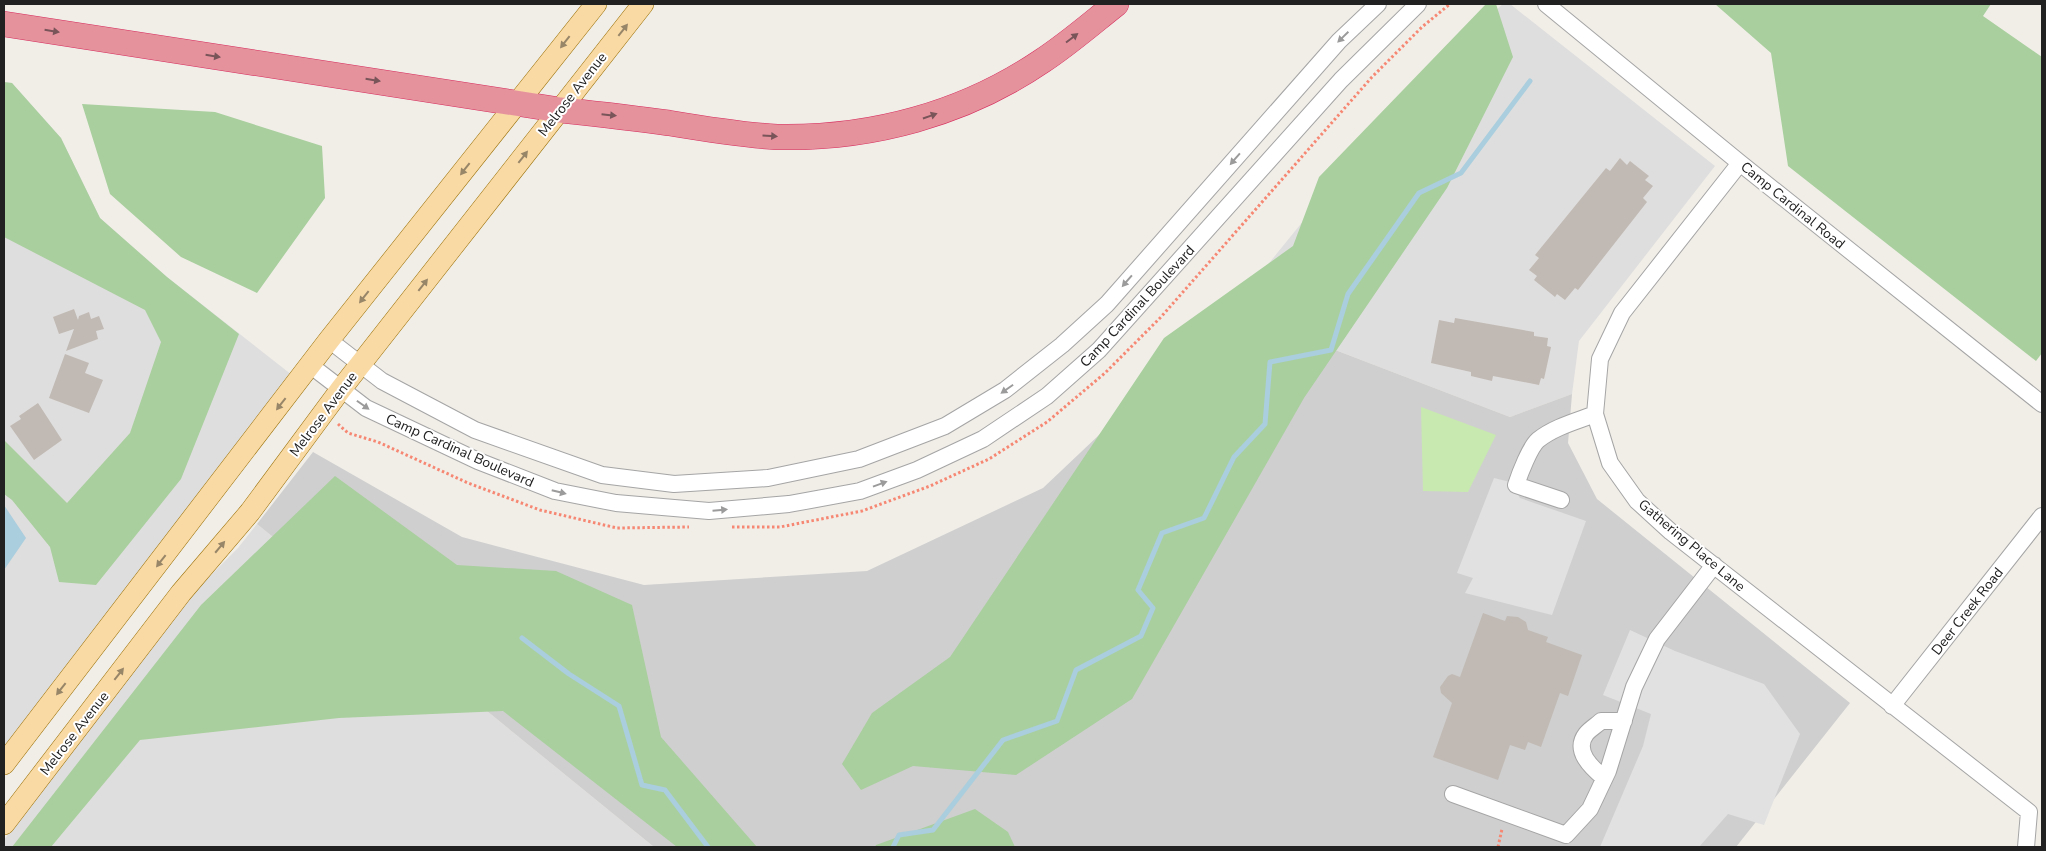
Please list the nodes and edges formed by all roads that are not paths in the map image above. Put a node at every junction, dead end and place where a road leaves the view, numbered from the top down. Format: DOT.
graph roads {
  1 [pos="596,4"];
  2 [pos="644,4"];
  3 [pos="1116,4"];
  4 [pos="1378,4"];
  5 [pos="1418,4"];
  6 [pos="1546,4"];
  7 [pos="4,24"];
  8 [pos="517,103"];
  9 [pos="560,110"];
  10 [pos="1740,162"];
  11 [pos="329,340"];
  12 [pos="360,364"];
  13 [pos="310,365"];
  14 [pos="341,389"];
  15 [pos="2042,404"];
  16 [pos="1595,414"];
  17 [pos="1561,500"];
  18 [pos="2042,516"];
  19 [pos="1714,565"];
  20 [pos="1892,706"];
  21 [pos="1624,722"];
  22 [pos="4,764"];
  23 [pos="1604,778"];
  24 [pos="1454,794"];
  25 [pos="4,824"];
  26 [pos="2026,847"];
  1 -- 8 [label="main road, one-way"];
  9 -- 2 [label="main road, Melrose Avenue, one-way"];
  9 -- 3 [label="highway, one-way"];
  4 -- 12 [label="street, Camp Cardinal Boulevard, one-way"];
  14 -- 5 [label="street, Camp Cardinal Boulevard, one-way"];
  6 -- 10 [label="street, Camp Cardinal Road"];
  7 -- 8 [label="highway, one-way"];
  8 -- 9 [label="highway"];
  8 -- 11 [label="main road, one-way"];
  12 -- 9 [label="main road, Melrose Avenue, one-way"];
  10 -- 15 [label="street, Camp Cardinal Road"];
  10 -- 16 [label="street, Gathering Place Lane"];
  11 -- 12 [label="street, Camp Cardinal Boulevard"];
  11 -- 13 [label="main road"];
  12 -- 14 [label="main road, Melrose Avenue"];
  13 -- 14 [label="street, Camp Cardinal Boulevard"];
  13 -- 22 [label="main road, one-way"];
  25 -- 14 [label="main road, Melrose Avenue, one-way"];
  16 -- 17 [label="street"];
  16 -- 19 [label="street, Gathering Place Lane"];
  18 -- 20 [label="street, Deer Creek Road"];
  19 -- 20 [label="street, Gathering Place Lane"];
  19 -- 21 [label="street"];
  20 -- 26 [label="street, Gathering Place Lane"];
  21 -- 23 [label="street"];
  21 -- 23 [label="street"];
  23 -- 24 [label="street"];
}
